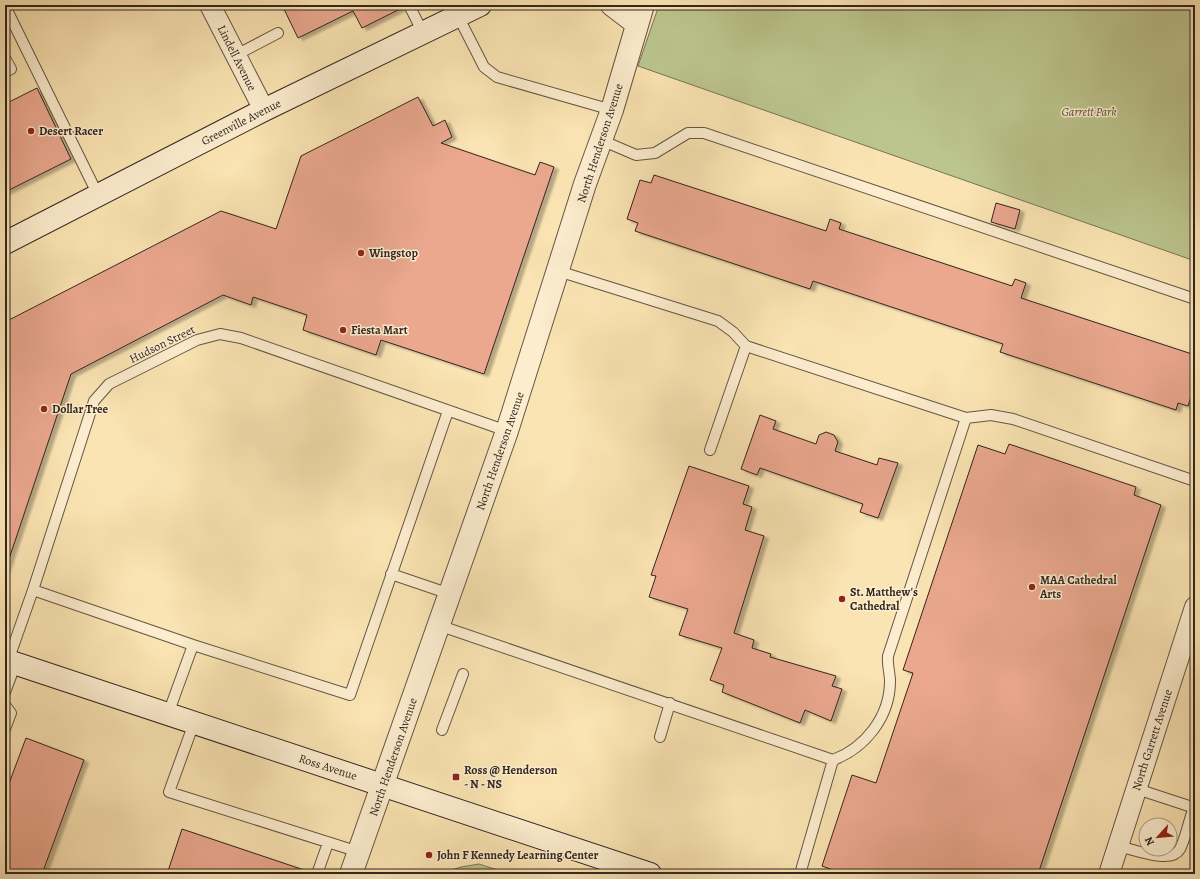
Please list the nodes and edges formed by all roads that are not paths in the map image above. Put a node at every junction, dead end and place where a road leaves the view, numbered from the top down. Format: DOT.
graph roads {
  1 [pos="210,5"];
  2 [pos="408,5"];
  3 [pos="480,5"];
  4 [pos="612,5"];
  5 [pos="5,6"];
  6 [pos="640,15"];
  7 [pos="458,16"];
  8 [pos="278,33"];
  9 [pos="423,33"];
  10 [pos="236,55"];
  11 [pos="5,58"];
  12 [pos="5,72"];
  13 [pos="264,110"];
  14 [pos="612,110"];
  15 [pos="601,140"];
  16 [pos="98,195"];
  17 [pos="5,243"];
  18 [pos="558,271"];
  19 [pos="1195,298"];
  20 [pos="746,346"];
  21 [pos="448,411"];
  22 [pos="966,418"];
  23 [pos="507,431"];
  24 [pos="710,450"];
  25 [pos="1195,481"];
  26 [pos="391,574"];
  27 [pos="33,590"];
  28 [pos="450,594"];
  29 [pos="1195,606"];
  30 [pos="438,625"];
  31 [pos="193,644"];
  32 [pos="10,661"];
  33 [pos="463,674"];
  34 [pos="5,692"];
  35 [pos="670,703"];
  36 [pos="5,705"];
  37 [pos="168,714"];
  38 [pos="194,723"];
  39 [pos="5,729"];
  40 [pos="442,730"];
  41 [pos="660,737"];
  42 [pos="833,760"];
  43 [pos="383,786"];
  44 [pos="1136,789"];
  45 [pos="1194,808"];
  46 [pos="328,843"];
  47 [pos="1118,846"];
  48 [pos="359,852"];
  49 [pos="317,874"];
  50 [pos="351,874"];
  51 [pos="650,874"];
  52 [pos="800,874"];
  53 [pos="1109,874"];
  1 -- 10 [label="street, Lindell Avenue"];
  2 -- 9 [label="lane"];
  3 -- 7 [label="main road, Greenville Avenue"];
  4 -- 6 [label="main road, North Henderson Avenue"];
  5 -- 16 [label="lane"];
  6 -- 14 [label="main road, North Henderson Avenue"];
  7 -- 9 [label="main road, Greenville Avenue"];
  7 -- 14 [label="lane"];
  8 -- 10 [label="lane"];
  9 -- 13 [label="main road, Greenville Avenue"];
  10 -- 13 [label="street, Lindell Avenue"];
  11 -- 12 [label="lane"];
  13 -- 16 [label="main road, Greenville Avenue"];
  14 -- 15 [label="main road, North Henderson Avenue"];
  15 -- 18 [label="main road, North Henderson Avenue"];
  15 -- 19 [label="lane"];
  16 -- 17 [label="main road, Greenville Avenue"];
  18 -- 20 [label="lane"];
  18 -- 23 [label="main road, North Henderson Avenue"];
  20 -- 22 [label="lane"];
  20 -- 24 [label="lane"];
  21 -- 23 [label="lane, Hudson Street"];
  21 -- 26 [label="lane"];
  21 -- 27 [label="lane, Hudson Street"];
  22 -- 25 [label="lane"];
  22 -- 42 [label="lane"];
  23 -- 28 [label="main road, North Henderson Avenue"];
  26 -- 28 [label="lane"];
  26 -- 31 [label="lane"];
  27 -- 31 [label="lane"];
  27 -- 32 [label="lane, Hudson Street"];
  28 -- 30 [label="main road, North Henderson Avenue"];
  29 -- 44 [label="street, North Garrett Avenue"];
  30 -- 35 [label="lane"];
  30 -- 43 [label="main road, North Henderson Avenue"];
  31 -- 37 [label="lane"];
  32 -- 34 [label="lane, Hudson Street"];
  32 -- 37 [label="main road, Ross Avenue"];
  33 -- 40 [label="lane"];
  35 -- 41 [label="lane"];
  35 -- 42 [label="lane"];
  36 -- 39 [label="lane"];
  37 -- 38 [label="main road, Ross Avenue"];
  38 -- 43 [label="main road, Ross Avenue"];
  38 -- 46 [label="lane"];
  42 -- 52 [label="lane"];
  43 -- 48 [label="main road, North Henderson Avenue"];
  43 -- 51 [label="main road, Ross Avenue"];
  44 -- 45 [label="lane"];
  44 -- 47 [label="street, North Garrett Avenue"];
  45 -- 47 [label="lane"];
  46 -- 48 [label="lane"];
  46 -- 49 [label="lane"];
  47 -- 53 [label="street, North Garrett Avenue"];
  48 -- 50 [label="main road, North Henderson Avenue"];
}
